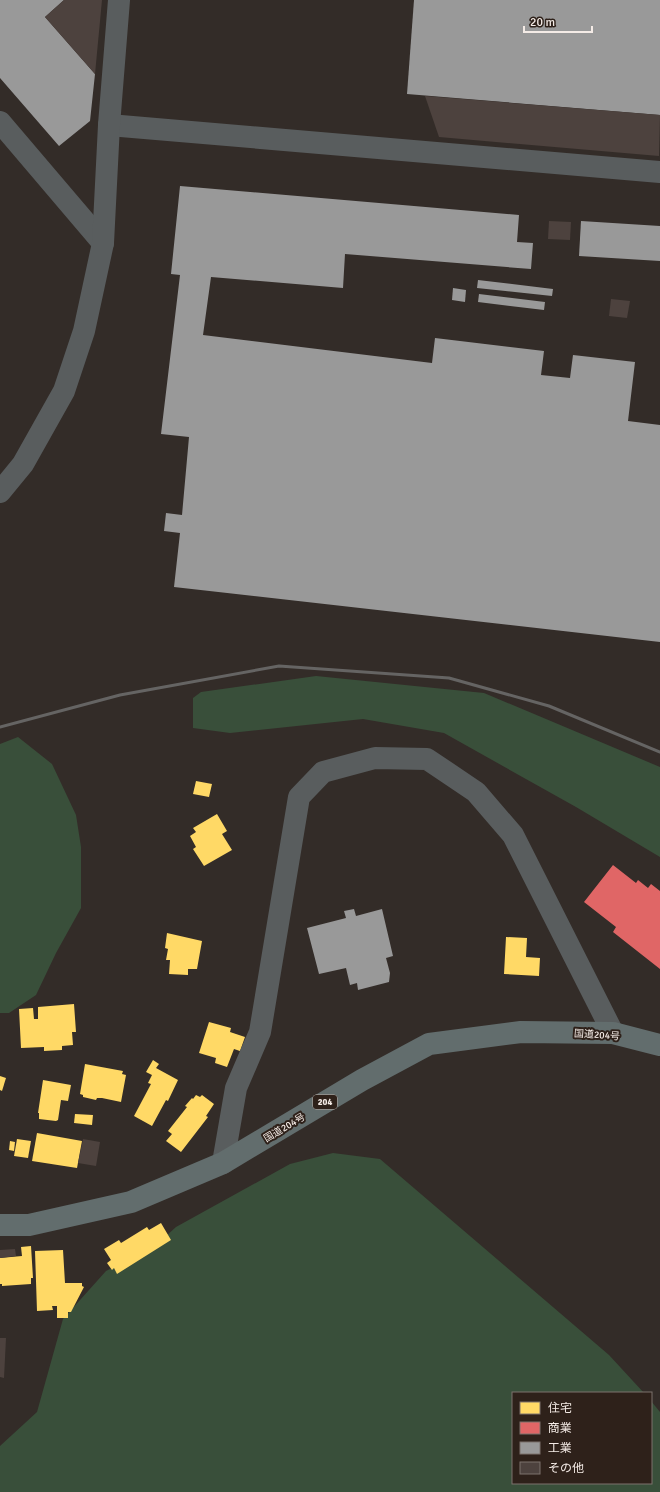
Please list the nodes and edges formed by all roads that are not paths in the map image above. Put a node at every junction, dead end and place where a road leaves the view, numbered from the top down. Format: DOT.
graph roads {
  1 [pos="119,0"];
  2 [pos="0,122"];
  3 [pos="109,125"];
  4 [pos="660,172"];
  5 [pos="103,243"];
  6 [pos="0,492"];
  7 [pos="613,1033"];
  8 [pos="660,1045"];
  9 [pos="223,1163"];
  10 [pos="0,1225"];
  1 -- 3 [label="street"];
  2 -- 5 [label="street"];
  3 -- 4 [label="street"];
  3 -- 5 [label="street"];
  5 -- 6 [label="street"];
  7 -- 8 [label="highway, 国道204号 / 204"];
  7 -- 9 [label="highway, 国道204号 / 204"];
  7 -- 9 [label="street"];
  9 -- 10 [label="highway, 国道204号 / 204"];
}
